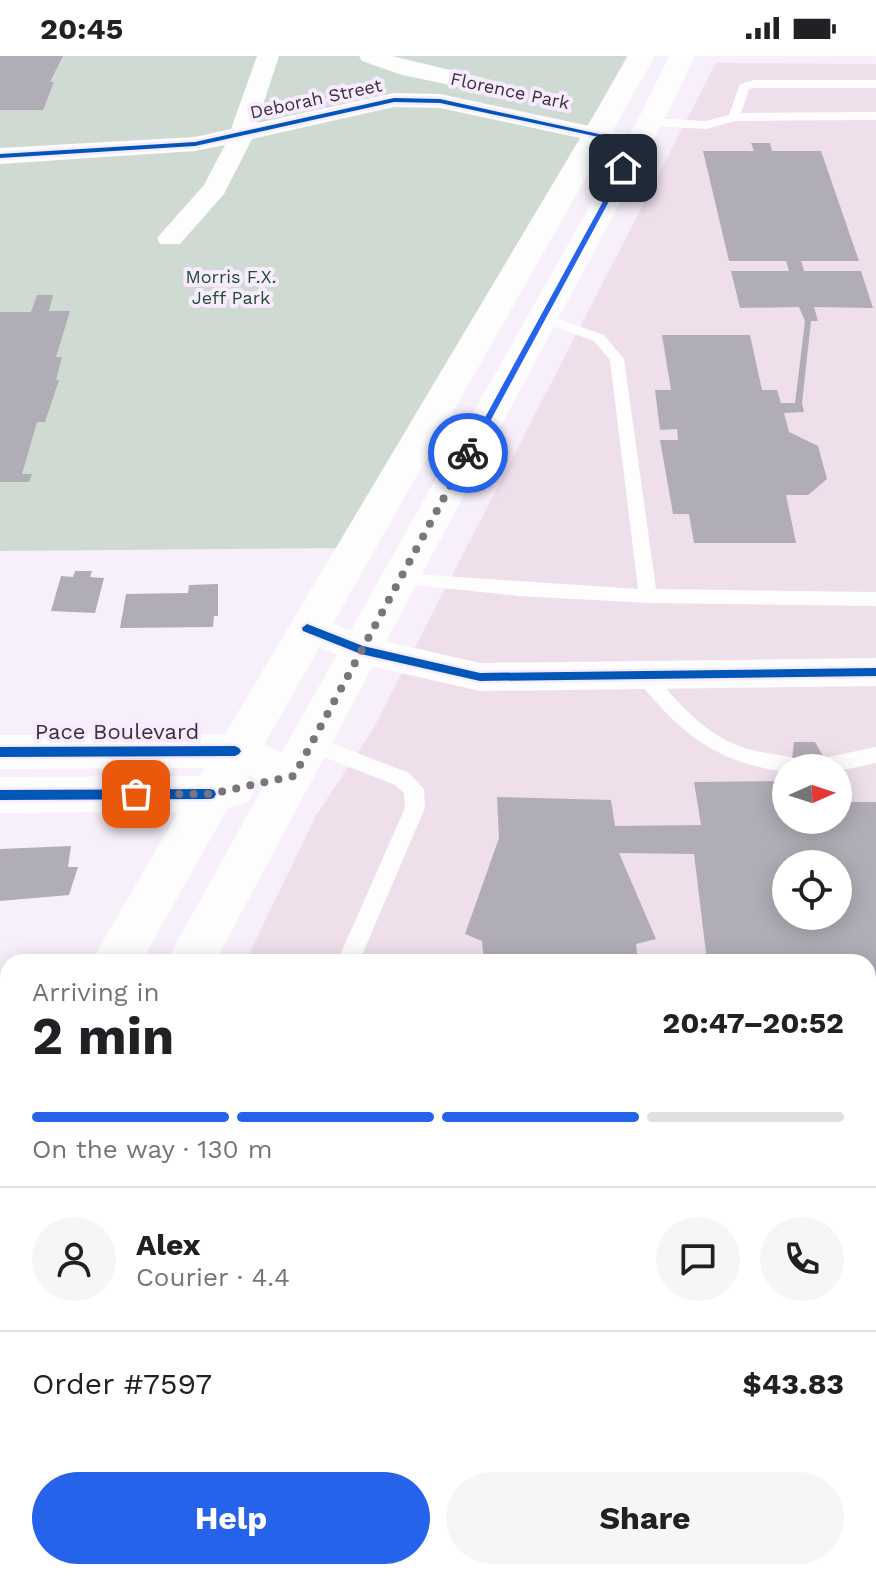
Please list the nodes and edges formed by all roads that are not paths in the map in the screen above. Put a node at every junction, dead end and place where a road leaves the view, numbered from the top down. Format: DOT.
graph roads {
  1 [pos="268,56"];
  2 [pos="370,56"];
  3 [pos="642,56"];
  4 [pos="682,56"];
  5 [pos="876,84"];
  6 [pos="501,88"];
  7 [pos="876,116"];
  8 [pos="595,117"];
  9 [pos="734,117"];
  10 [pos="244,132"];
  11 [pos="643,132"];
  12 [pos="0,156"];
  13 [pos="170,238"];
  14 [pos="541,317"];
  15 [pos="400,579"];
  16 [pos="648,596"];
  17 [pos="876,599"];
  18 [pos="307,628"];
  19 [pos="361,650"];
  20 [pos="876,672"];
  21 [pos="644,675"];
  22 [pos="235,751"];
  23 [pos="0,752"];
  24 [pos="876,755"];
  25 [pos="302,759"];
  26 [pos="852,760"];
  27 [pos="772,763"];
  28 [pos="210,794"];
  29 [pos="0,795"];
  30 [pos="120,954"];
  31 [pos="194,954"];
  32 [pos="351,954"];
  1 -- 10 [label="street"];
  2 -- 6 [label="street, Florence Park"];
  3 -- 8 [label="main road"];
  4 -- 11 [label="main road"];
  5 -- 9 [label="lane"];
  7 -- 9 [label="lane"];
  8 -- 10 [label="street, Deborah Street"];
  8 -- 11 [label="street, Deborah Street"];
  8 -- 18 [label="main road"];
  9 -- 11 [label="lane"];
  10 -- 12 [label="street, Deborah Street"];
  10 -- 13 [label="street"];
  11 -- 14 [label="main road"];
  14 -- 15 [label="main road"];
  14 -- 16 [label="lane"];
  15 -- 16 [label="lane"];
  15 -- 19 [label="main road"];
  16 -- 17 [label="lane"];
  18 -- 19 [label="street"];
  18 -- 22 [label="main road"];
  19 -- 21 [label="street"];
  19 -- 25 [label="main road"];
  20 -- 21 [label="street"];
  21 -- 27 [label="lane"];
  22 -- 23 [label="main road, Pace Boulevard"];
  22 -- 25 [label="main road, Pace Boulevard"];
  22 -- 28 [label="main road"];
  24 -- 26 [label="lane"];
  25 -- 28 [label="main road"];
  25 -- 31 [label="main road"];
  25 -- 32 [label="lane"];
  28 -- 29 [label="main road"];
  28 -- 30 [label="main road"];
}
